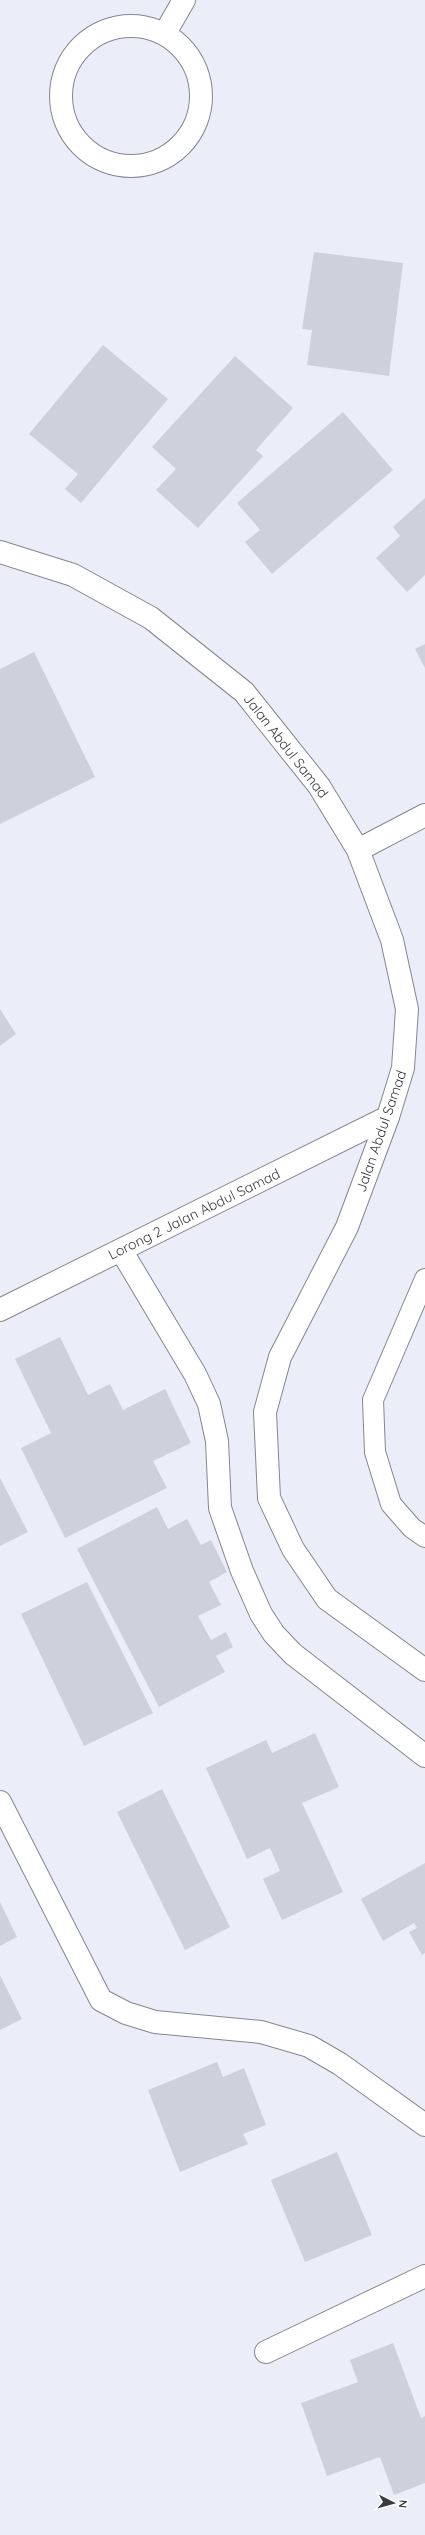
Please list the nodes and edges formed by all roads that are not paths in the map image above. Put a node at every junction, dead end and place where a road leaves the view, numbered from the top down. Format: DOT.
graph roads {
  1 [pos="184,0"];
  2 [pos="165,33"];
  3 [pos="0,552"];
  4 [pos="425,815"];
  5 [pos="358,850"];
  6 [pos="388,1117"];
  7 [pos="122,1250"];
  8 [pos="425,1279"];
  9 [pos="0,1310"];
  10 [pos="425,1537"];
  11 [pos="425,1670"];
  12 [pos="425,1756"];
  13 [pos="0,1802"];
  14 [pos="425,2125"];
  15 [pos="425,2276"];
  16 [pos="266,2352"];
  1 -- 2 [label="street"];
  2 -- 2 [label="street"];
  3 -- 5 [label="street, Jalan Abdul Samad"];
  4 -- 5 [label="street"];
  5 -- 6 [label="street, Jalan Abdul Samad"];
  6 -- 7 [label="street, Lorong 2 Jalan Abdul Samad"];
  6 -- 11 [label="street, Jalan Abdul Samad"];
  7 -- 9 [label="street, Lorong 2 Jalan Abdul Samad"];
  7 -- 12 [label="street"];
  8 -- 10 [label="lane"];
  13 -- 14 [label="street"];
  15 -- 16 [label="street"];
}
